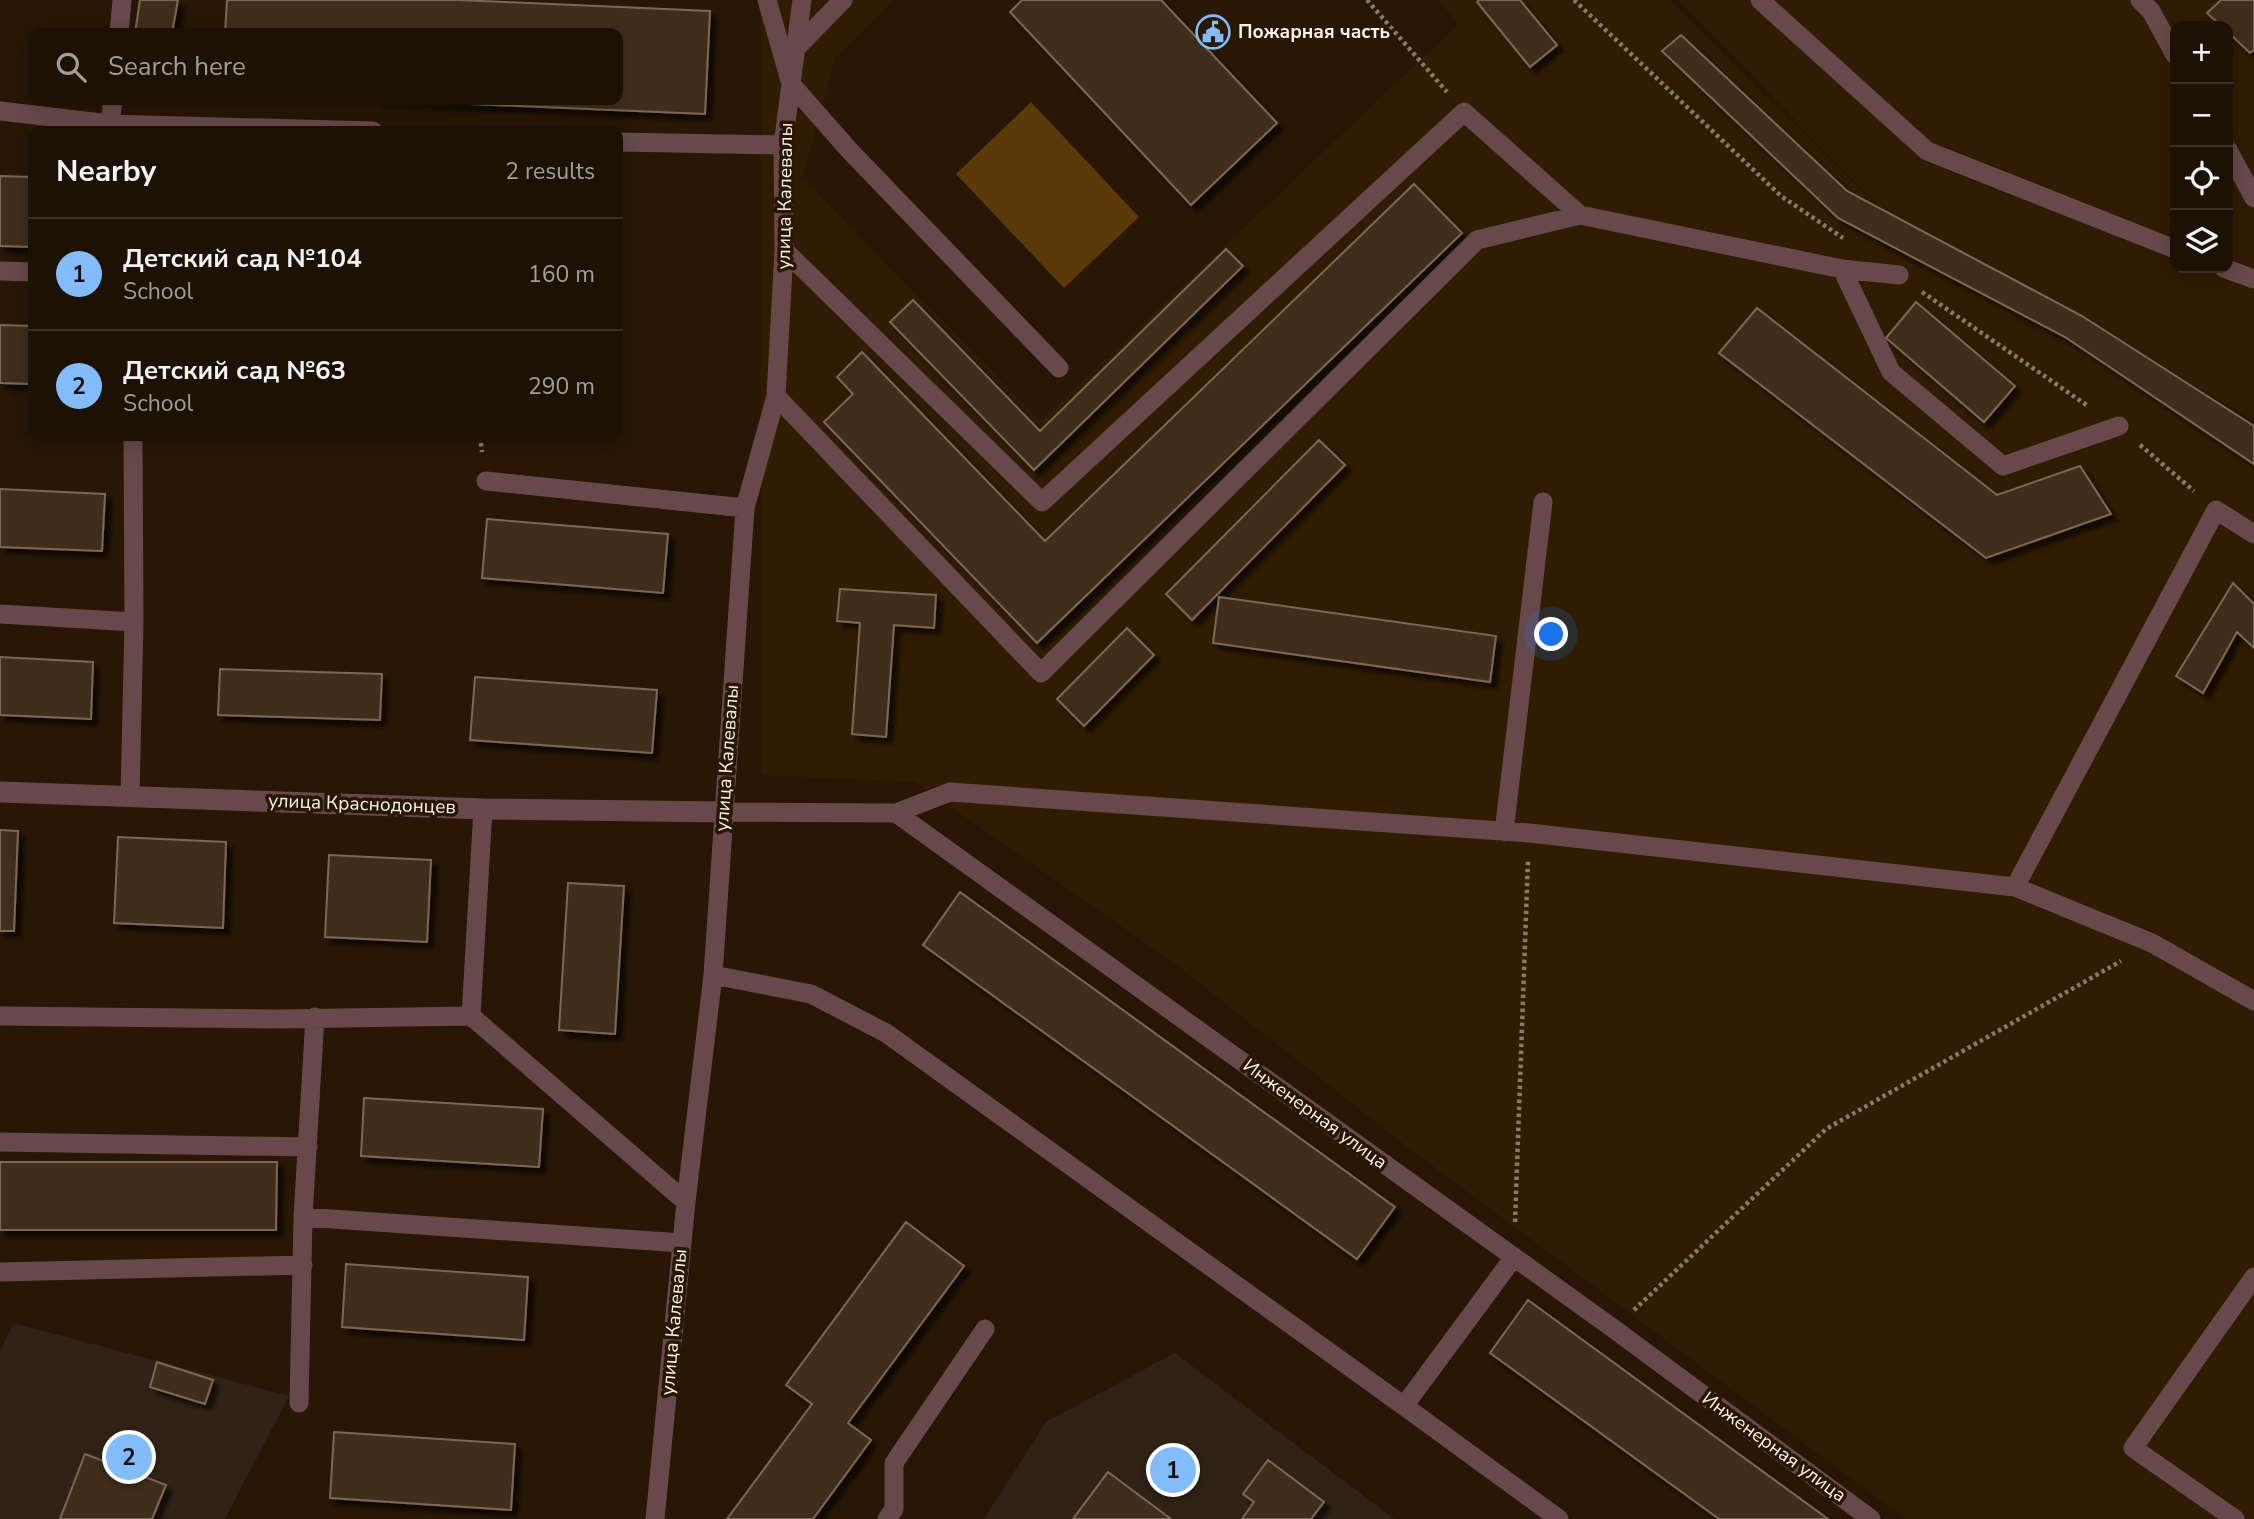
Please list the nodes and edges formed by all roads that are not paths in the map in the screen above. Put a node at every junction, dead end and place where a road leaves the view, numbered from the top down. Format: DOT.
graph roads {
  1 [pos="122,0"];
  2 [pos="767,0"];
  3 [pos="802,0"];
  4 [pos="844,0"];
  5 [pos="1760,0"];
  6 [pos="2140,0"];
  7 [pos="119,28"];
  8 [pos="2170,46"];
  9 [pos="797,47"];
  10 [pos="790,84"];
  11 [pos="113,105"];
  12 [pos="0,111"];
  13 [pos="99,126"];
  14 [pos="112,126"];
  15 [pos="623,142"];
  16 [pos="783,145"];
  17 [pos="2233,159"];
  18 [pos="2254,198"];
  19 [pos="1580,215"];
  20 [pos="2170,246"];
  21 [pos="785,250"];
  22 [pos="1842,270"];
  23 [pos="0,271"];
  24 [pos="2233,271"];
  25 [pos="28,272"];
  26 [pos="1899,275"];
  27 [pos="2254,279"];
  28 [pos="1059,368"];
  29 [pos="776,396"];
  30 [pos="2119,426"];
  31 [pos="134,441"];
  32 [pos="486,481"];
  33 [pos="1543,502"];
  34 [pos="745,508"];
  35 [pos="2254,534"];
  36 [pos="0,614"];
  37 [pos="134,622"];
  38 [pos="0,792"];
  39 [pos="130,796"];
  40 [pos="483,809"];
  41 [pos="723,812"];
  42 [pos="896,813"];
  43 [pos="1504,832"];
  44 [pos="2015,887"];
  45 [pos="713,975"];
  46 [pos="2254,1001"];
  47 [pos="0,1016"];
  48 [pos="471,1016"];
  49 [pos="315,1017"];
  50 [pos="0,1142"];
  51 [pos="309,1147"];
  52 [pos="686,1202"];
  53 [pos="303,1217"];
  54 [pos="682,1243"];
  55 [pos="1514,1257"];
  56 [pos="303,1265"];
  57 [pos="0,1272"];
  58 [pos="2254,1277"];
  59 [pos="985,1329"];
  60 [pos="299,1403"];
  61 [pos="1404,1406"];
  62 [pos="2232,1518"];
  63 [pos="655,1519"];
  64 [pos="887,1519"];
  65 [pos="1559,1519"];
  66 [pos="1871,1519"];
  1 -- 7 [label="lane"];
  2 -- 10 [label="lane"];
  3 -- 9 [label="lane, улица Калевалы"];
  4 -- 9 [label="lane"];
  5 -- 20 [label="lane"];
  6 -- 8 [label="lane"];
  9 -- 10 [label="lane, улица Калевалы"];
  10 -- 16 [label="lane, улица Калевалы"];
  10 -- 28 [label="lane"];
  11 -- 14 [label="lane"];
  12 -- 13 [label="lane"];
  15 -- 16 [label="lane"];
  16 -- 21 [label="lane, улица Калевалы"];
  17 -- 18 [label="lane"];
  19 -- 21 [label="lane"];
  19 -- 22 [label="lane"];
  19 -- 29 [label="lane"];
  21 -- 29 [label="lane, улица Калевалы"];
  22 -- 26 [label="lane"];
  22 -- 30 [label="lane"];
  23 -- 25 [label="lane"];
  24 -- 27 [label="lane"];
  29 -- 34 [label="lane, улица Калевалы"];
  31 -- 37 [label="lane"];
  32 -- 34 [label="lane"];
  33 -- 43 [label="lane"];
  34 -- 41 [label="lane, улица Калевалы"];
  35 -- 44 [label="lane"];
  36 -- 37 [label="lane"];
  37 -- 39 [label="lane"];
  38 -- 39 [label="street, улица Краснодонцев"];
  39 -- 40 [label="street, улица Краснодонцев"];
  40 -- 41 [label="street, улица Краснодонцев"];
  40 -- 48 [label="lane"];
  41 -- 42 [label="lane"];
  41 -- 45 [label="lane, улица Калевалы"];
  42 -- 43 [label="lane"];
  42 -- 55 [label="lane, Инженерная улица"];
  43 -- 44 [label="lane"];
  44 -- 46 [label="lane"];
  45 -- 52 [label="lane, улица Калевалы"];
  45 -- 61 [label="lane"];
  47 -- 49 [label="lane"];
  48 -- 49 [label="lane"];
  48 -- 52 [label="lane"];
  49 -- 51 [label="lane"];
  50 -- 51 [label="lane"];
  51 -- 53 [label="lane"];
  52 -- 54 [label="lane, улица Калевалы"];
  53 -- 54 [label="lane"];
  53 -- 56 [label="lane"];
  54 -- 63 [label="lane, улица Калевалы"];
  55 -- 61 [label="lane"];
  55 -- 66 [label="lane, Инженерная улица"];
  56 -- 57 [label="lane"];
  56 -- 60 [label="lane"];
  58 -- 62 [label="lane"];
  59 -- 64 [label="lane"];
  61 -- 65 [label="lane"];
}
